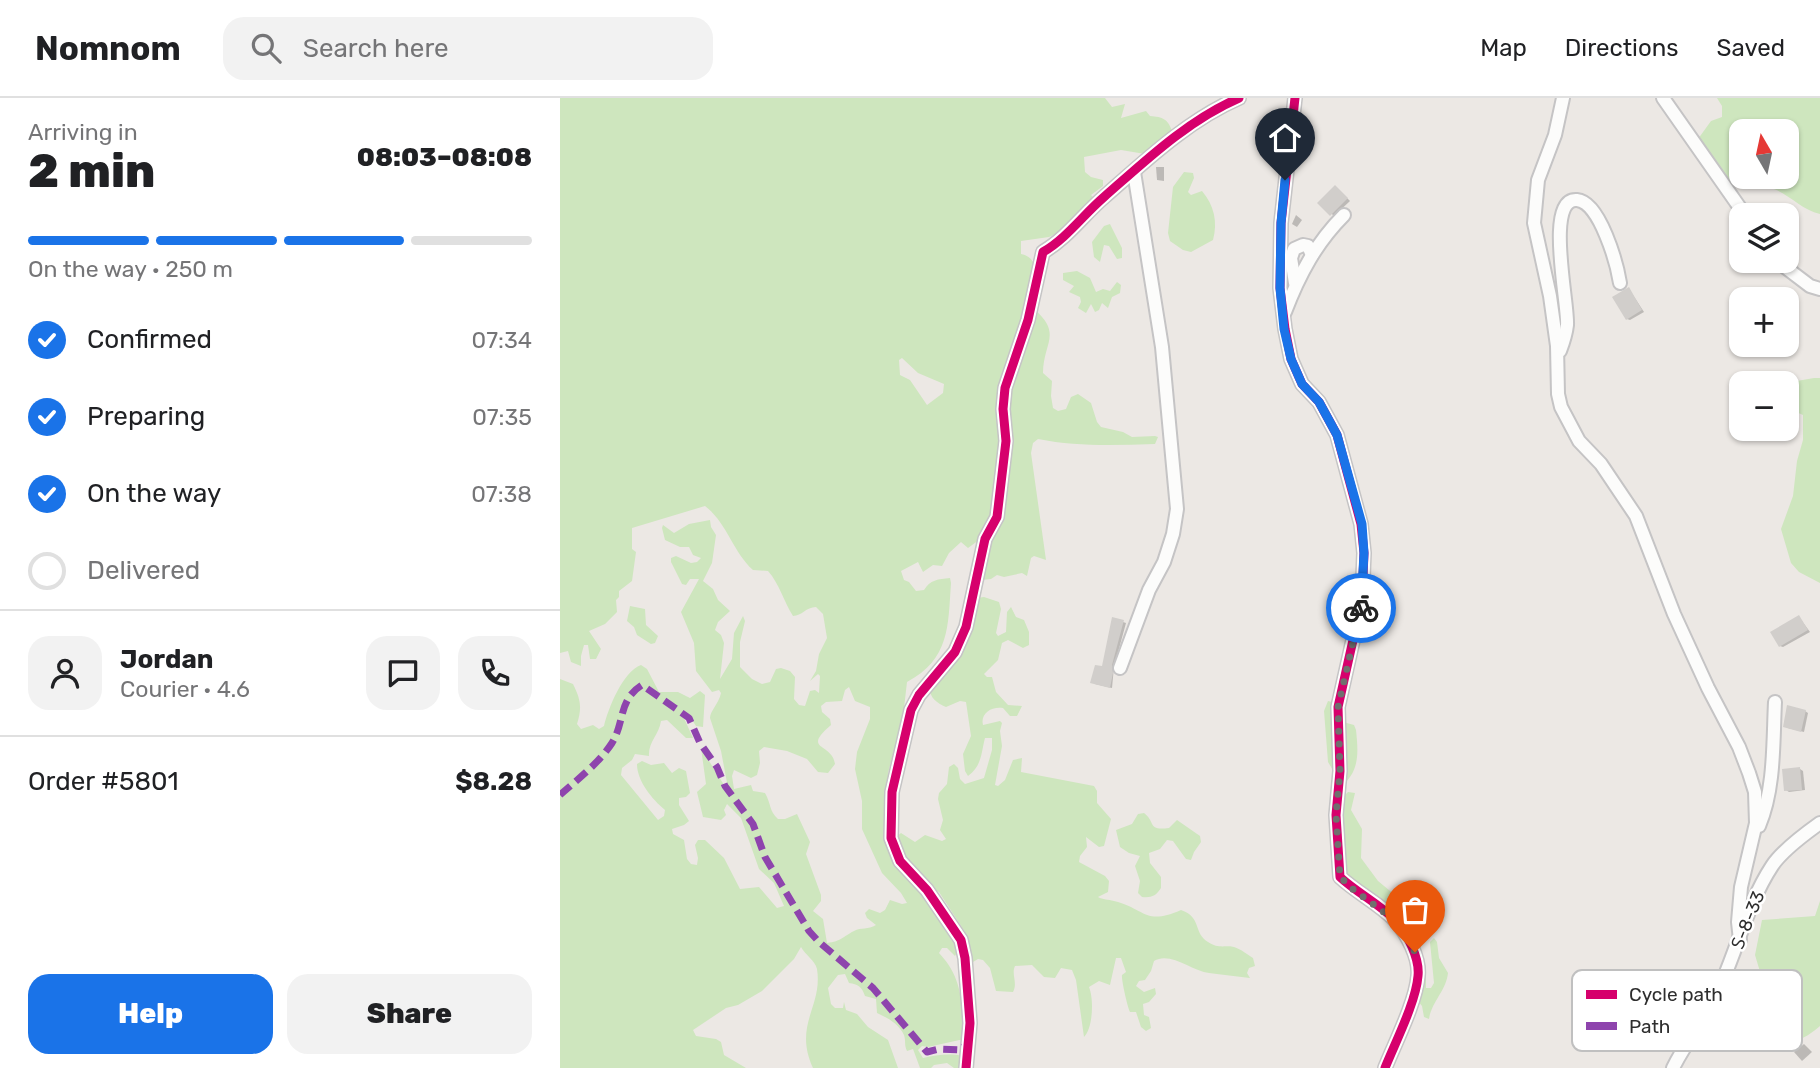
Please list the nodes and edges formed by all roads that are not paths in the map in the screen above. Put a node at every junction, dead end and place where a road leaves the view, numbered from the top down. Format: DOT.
graph roads {
  1 [pos="1239,98"];
  2 [pos="1295,98"];
  3 [pos="1563,98"];
  4 [pos="1663,98"];
  5 [pos="1134,172"];
  6 [pos="1737,203"];
  7 [pos="1344,215"];
  8 [pos="1312,255"];
  9 [pos="1793,273"];
  10 [pos="1620,283"];
  11 [pos="1296,284"];
  12 [pos="1820,289"];
  13 [pos="1283,315"];
  14 [pos="1558,358"];
  15 [pos="1120,668"];
  16 [pos="1775,702"];
  17 [pos="1820,823"];
  18 [pos="1753,839"];
  19 [pos="1740,940"];
  20 [pos="1727,970"];
  21 [pos="1682,1051"];
  22 [pos="966,1068"];
  23 [pos="1385,1068"];
  24 [pos="1673,1068"];
  1 -- 5 [label="street"];
  2 -- 13 [label="street"];
  3 -- 14 [label="street"];
  4 -- 6 [label="street"];
  5 -- 15 [label="street"];
  5 -- 22 [label="street"];
  7 -- 8 [label="street"];
  8 -- 11 [label="street"];
  8 -- 11 [label="street"];
  9 -- 12 [label="street"];
  10 -- 14 [label="street"];
  11 -- 13 [label="street"];
  13 -- 23 [label="street"];
  14 -- 18 [label="street"];
  16 -- 18 [label="street"];
  17 -- 19 [label="street, Տ-8-33 / Տ-8-33"];
  18 -- 19 [label="street"];
  19 -- 20 [label="street, Տ-8-33 / Տ-8-33"];
  21 -- 24 [label="street, Տ-8-33 / Տ-8-33"];
}
